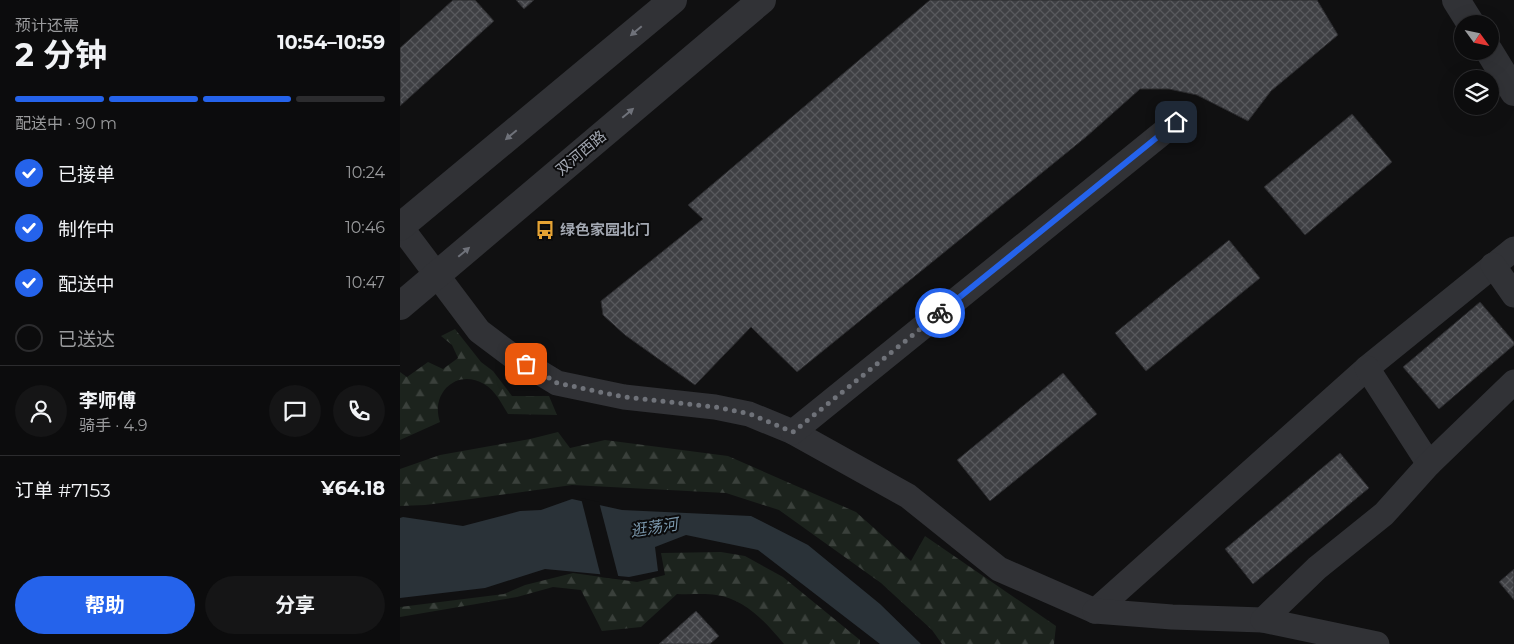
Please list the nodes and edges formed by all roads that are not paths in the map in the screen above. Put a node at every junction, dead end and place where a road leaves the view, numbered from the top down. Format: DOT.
graph roads {
  1 [pos="673,0"];
  2 [pos="762,0"];
  3 [pos="1456,0"];
  4 [pos="1465,15"];
  5 [pos="1494,60"];
  6 [pos="1514,92"];
  7 [pos="1176,122"];
  8 [pos="400,227"];
  9 [pos="1514,248"];
  10 [pos="1493,265"];
  11 [pos="437,276"];
  12 [pos="1514,295"];
  13 [pos="400,306"];
  14 [pos="1367,368"];
  15 [pos="1514,382"];
  16 [pos="793,432"];
  17 [pos="1430,464"];
  18 [pos="1095,610"];
  19 [pos="1263,620"];
  20 [pos="1377,644"];
  1 -- 8 [label="street, one-way"];
  11 -- 2 [label="street, 双河西路, one-way"];
  3 -- 4 [label="street"];
  5 -- 6 [label="street"];
  7 -- 16 [label="street"];
  8 -- 11 [label="street"];
  9 -- 10 [label="street"];
  10 -- 12 [label="street"];
  10 -- 14 [label="street"];
  11 -- 13 [label="street, 双河西路"];
  11 -- 16 [label="street"];
  14 -- 17 [label="street"];
  14 -- 18 [label="street"];
  15 -- 17 [label="street"];
  16 -- 18 [label="street"];
  17 -- 19 [label="street"];
  18 -- 19 [label="street"];
  19 -- 20 [label="street"];
}
